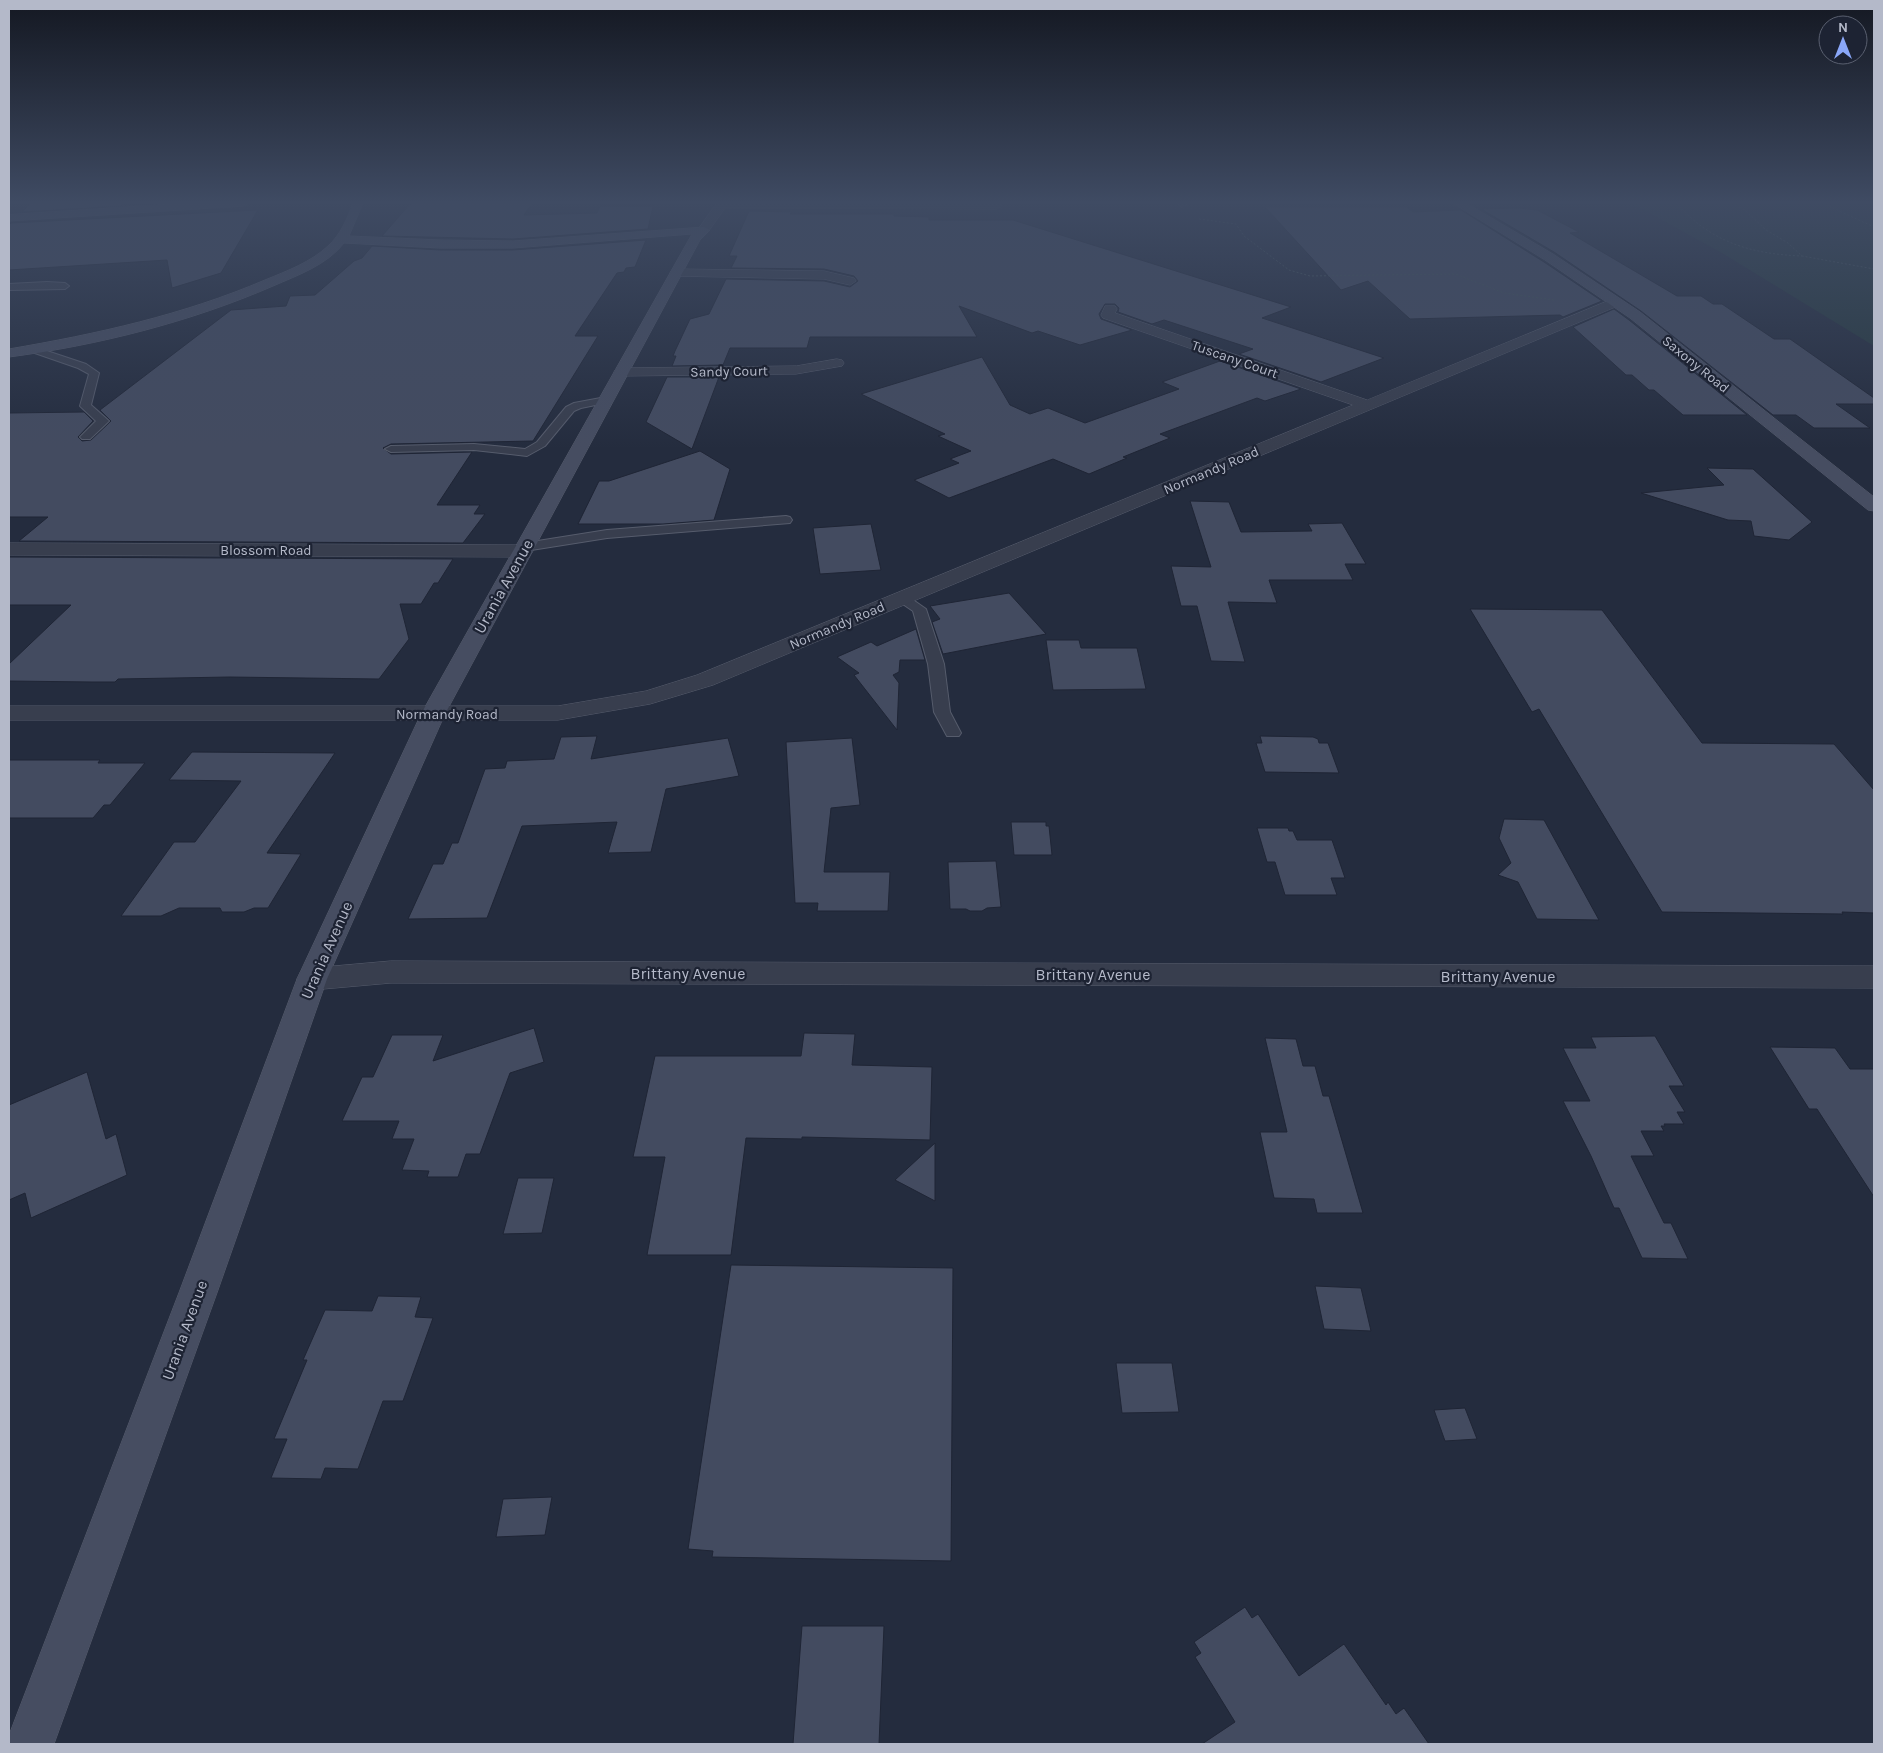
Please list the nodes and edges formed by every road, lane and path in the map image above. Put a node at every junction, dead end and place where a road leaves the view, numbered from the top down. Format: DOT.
graph roads {
  1 [pos="266,285"];
  2 [pos="669,285"];
  3 [pos="1483,285"];
  4 [pos="1584,285"];
  5 [pos="65,286"];
  6 [pos="9,287"];
  7 [pos="1608,304"];
  8 [pos="1110,309"];
  9 [pos="32,349"];
  10 [pos="9,353"];
  11 [pos="837,364"];
  12 [pos="621,372"];
  13 [pos="606,400"];
  14 [pos="1367,405"];
  15 [pos="86,437"];
  16 [pos="391,449"];
  17 [pos="1874,506"];
  18 [pos="786,520"];
  19 [pos="524,549"];
  20 [pos="9,550"];
  21 [pos="901,598"];
  22 [pos="9,713"];
  23 [pos="433,714"];
  24 [pos="953,733"];
  25 [pos="1874,977"];
  26 [pos="312,979"];
  27 [pos="30,1744"];
  1 -- 9 [label="street"];
  2 -- 12 [label="street, Urania Avenue"];
  3 -- 7 [label="path"];
  4 -- 7 [label="street, Saxony Road"];
  5 -- 6 [label="lane"];
  7 -- 14 [label="street, Normandy Road"];
  7 -- 17 [label="street, Saxony Road"];
  8 -- 14 [label="street, Tuscany Court"];
  9 -- 10 [label="street"];
  9 -- 15 [label="lane"];
  11 -- 12 [label="street, Sandy Court"];
  12 -- 13 [label="street, Urania Avenue"];
  13 -- 16 [label="lane"];
  13 -- 19 [label="street, Urania Avenue"];
  14 -- 21 [label="street, Normandy Road"];
  18 -- 19 [label="lane"];
  19 -- 20 [label="street, Blossom Road"];
  19 -- 23 [label="street, Urania Avenue"];
  21 -- 23 [label="street, Normandy Road"];
  21 -- 24 [label="lane"];
  22 -- 23 [label="street, Normandy Road"];
  23 -- 26 [label="street, Urania Avenue"];
  25 -- 26 [label="street, Brittany Avenue"];
  26 -- 27 [label="street, Urania Avenue"];
}
